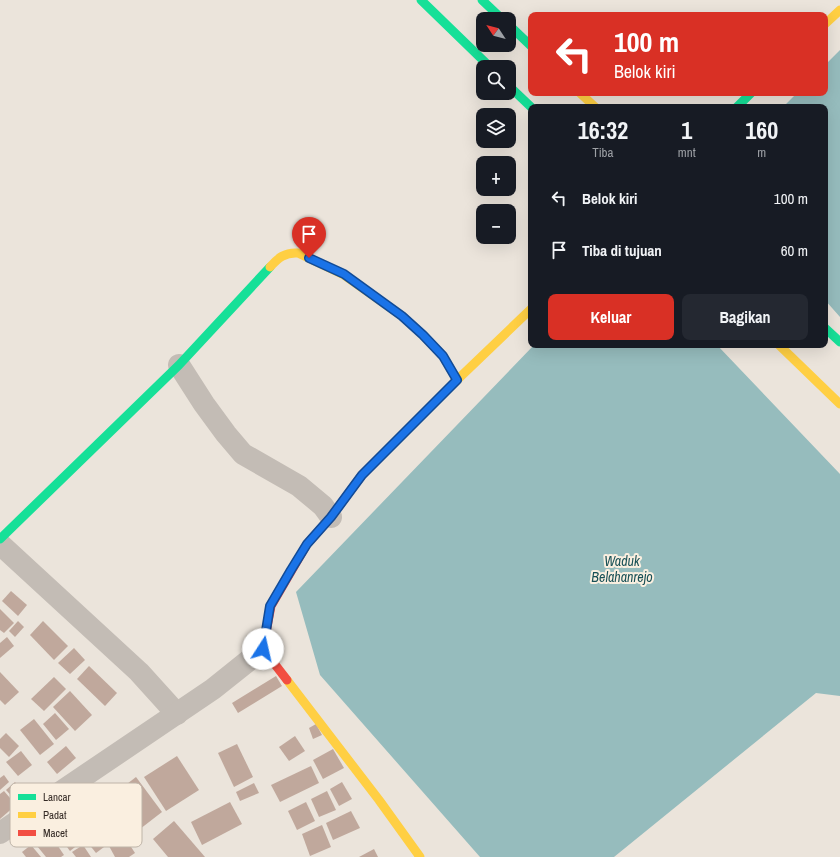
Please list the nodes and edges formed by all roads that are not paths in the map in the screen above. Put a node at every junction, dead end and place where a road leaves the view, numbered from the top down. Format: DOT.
graph roads {
  1 [pos="421,0"];
  2 [pos="482,0"];
  3 [pos="840,10"];
  4 [pos="495,12"];
  5 [pos="828,21"];
  6 [pos="516,32"];
  7 [pos="528,43"];
  8 [pos="483,60"];
  9 [pos="516,93"];
  10 [pos="583,96"];
  11 [pos="748,96"];
  12 [pos="528,104"];
  13 [pos="592,104"];
  14 [pos="739,104"];
  15 [pos="528,313"];
  16 [pos="828,331"];
  17 [pos="840,342"];
  18 [pos="782,348"];
  19 [pos="179,365"];
  20 [pos="457,380"];
  21 [pos="840,404"];
  22 [pos="331,517"];
  23 [pos="0,539"];
  24 [pos="0,544"];
  25 [pos="263,649"];
  26 [pos="177,714"];
  27 [pos="74,783"];
  28 [pos="10,826"];
  29 [pos="0,833"];
  30 [pos="420,857"];
  1 -- 8 [label="main road"];
  2 -- 4 [label="main road"];
  3 -- 5 [label="main road"];
  6 -- 7 [label="main road"];
  9 -- 12 [label="main road"];
  10 -- 13 [label="main road"];
  11 -- 14 [label="main road"];
  15 -- 20 [label="main road"];
  16 -- 17 [label="main road"];
  18 -- 21 [label="main road"];
  19 -- 20 [label="main road"];
  19 -- 22 [label="street"];
  19 -- 23 [label="main road"];
  20 -- 22 [label="main road"];
  22 -- 25 [label="main road"];
  24 -- 26 [label="street"];
  25 -- 26 [label="street"];
  25 -- 30 [label="main road"];
  26 -- 27 [label="street"];
  28 -- 29 [label="street"];
}
